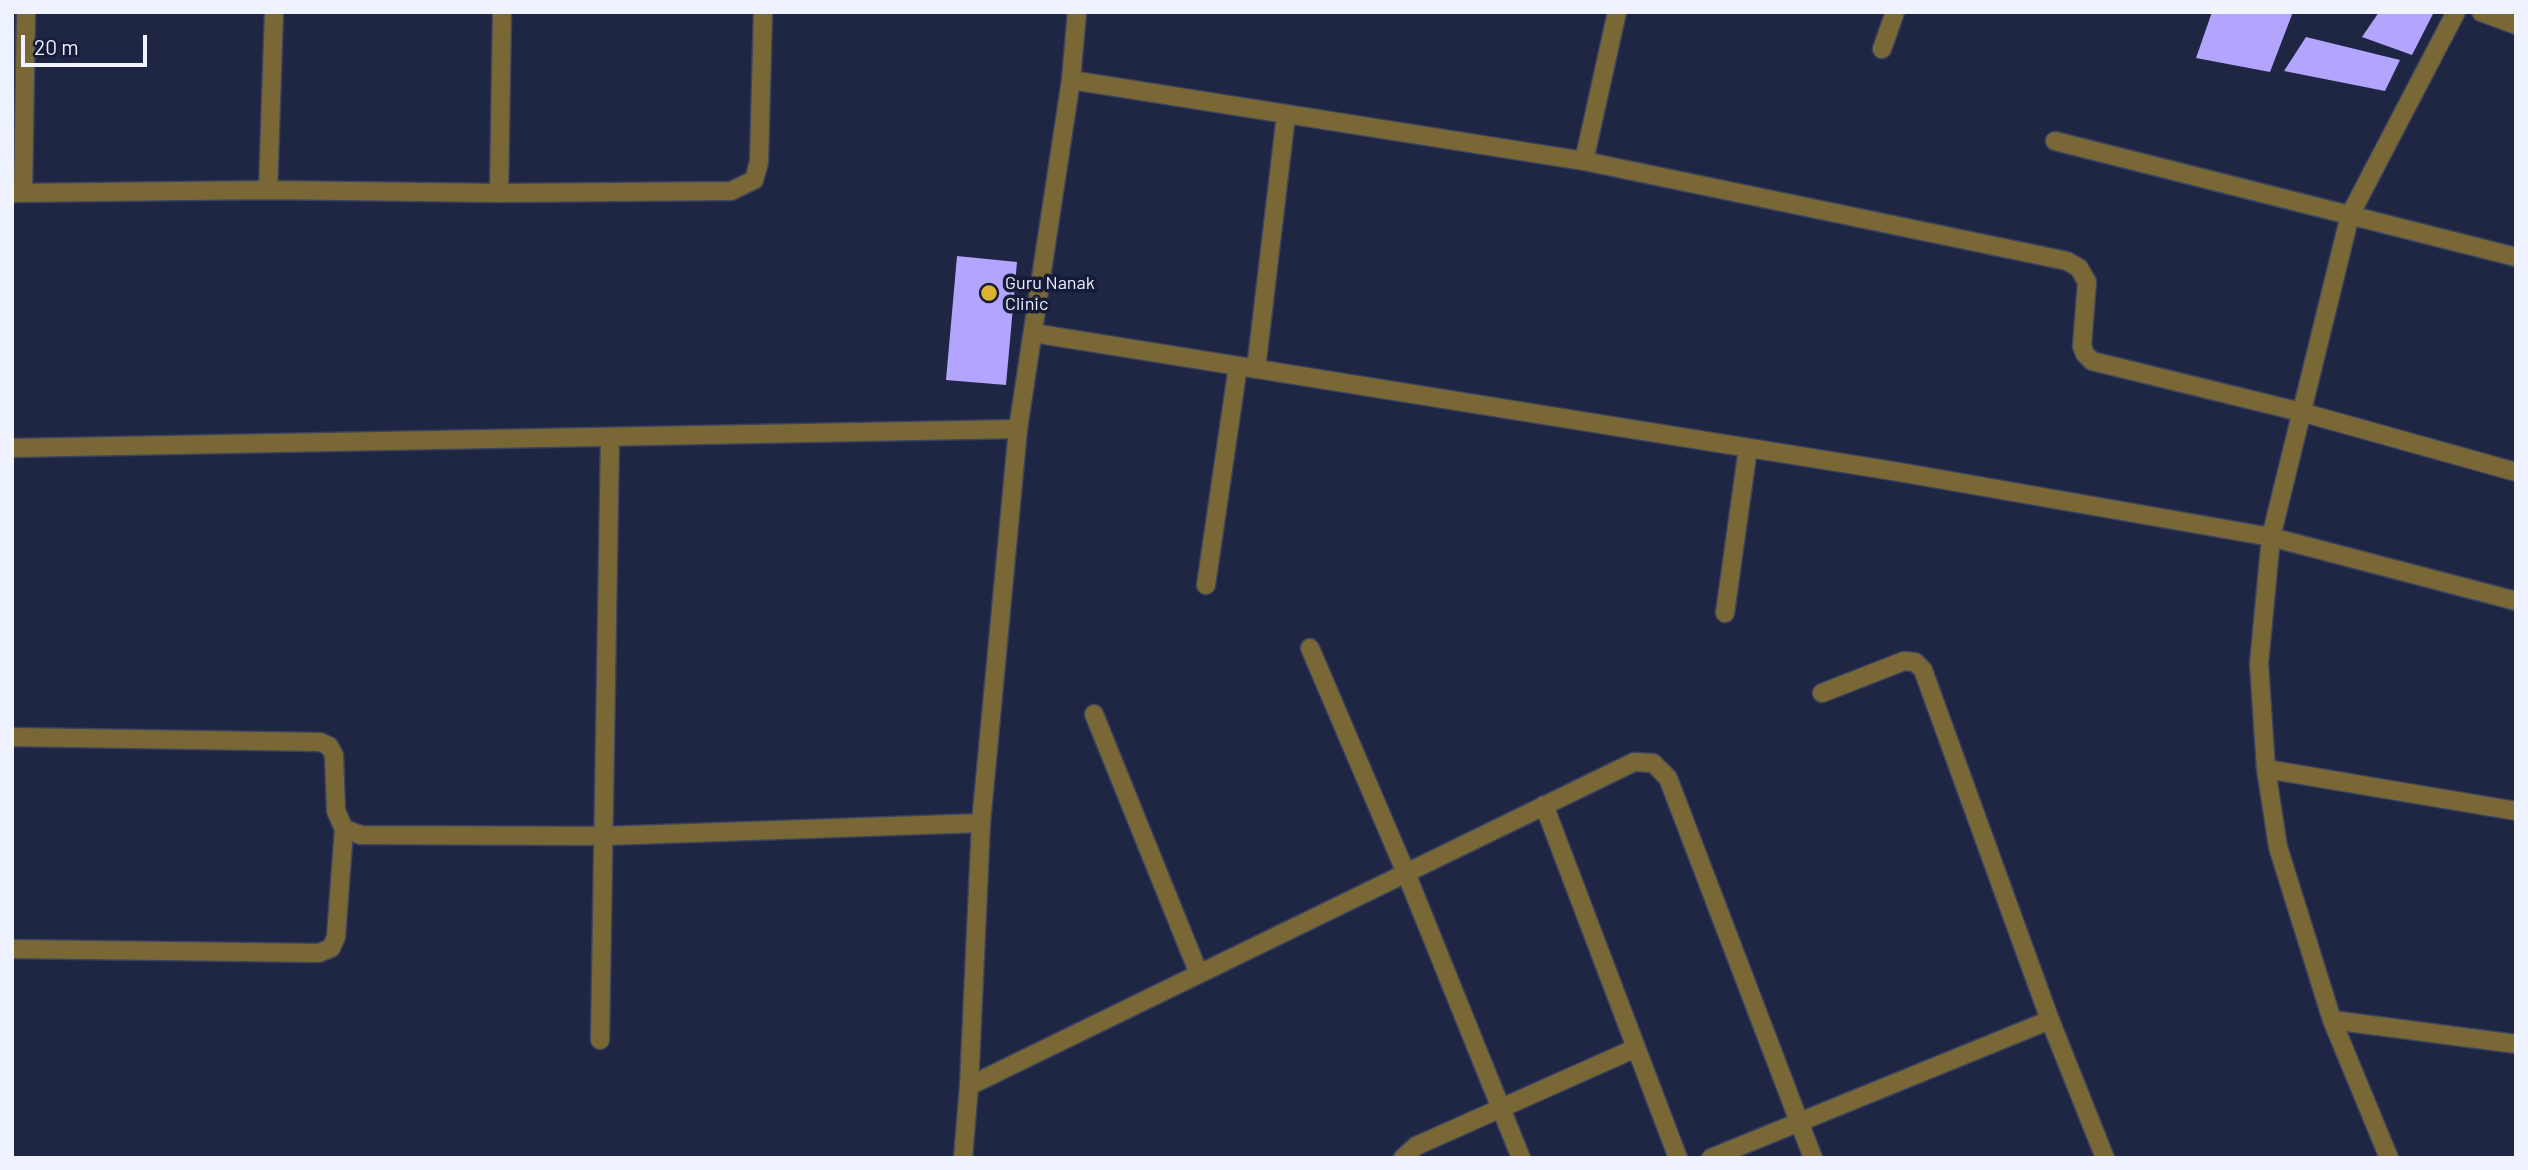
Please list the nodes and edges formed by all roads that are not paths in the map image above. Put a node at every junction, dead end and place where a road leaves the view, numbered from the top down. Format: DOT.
graph roads {
  1 [pos="26,12"];
  2 [pos="274,12"];
  3 [pos="502,12"];
  4 [pos="763,12"];
  5 [pos="1077,12"];
  6 [pos="1617,12"];
  7 [pos="1895,12"];
  8 [pos="2456,12"];
  9 [pos="2481,12"];
  10 [pos="2516,25"];
  11 [pos="1882,49"];
  12 [pos="1071,80"];
  13 [pos="1286,115"];
  14 [pos="2056,141"];
  15 [pos="1584,161"];
  16 [pos="268,190"];
  17 [pos="18,192"];
  18 [pos="499,193"];
  19 [pos="2350,215"];
  20 [pos="2516,257"];
  21 [pos="1033,333"];
  22 [pos="1247,368"];
  23 [pos="2301,412"];
  24 [pos="1018,429"];
  25 [pos="610,437"];
  26 [pos="12,448"];
  27 [pos="1748,448"];
  28 [pos="2516,472"];
  29 [pos="2271,537"];
  30 [pos="1206,585"];
  31 [pos="2516,601"];
  32 [pos="1725,613"];
  33 [pos="1310,648"];
  34 [pos="1822,693"];
  35 [pos="1094,714"];
  36 [pos="12,737"];
  37 [pos="2266,769"];
  38 [pos="1544,805"];
  39 [pos="2516,811"];
  40 [pos="981,823"];
  41 [pos="344,829"];
  42 [pos="604,836"];
  43 [pos="1406,873"];
  44 [pos="12,948"];
  45 [pos="1199,974"];
  46 [pos="2050,1020"];
  47 [pos="2332,1020"];
  48 [pos="600,1040"];
  49 [pos="2516,1044"];
  50 [pos="1636,1048"];
  51 [pos="969,1086"];
  52 [pos="1501,1108"];
  53 [pos="1800,1122"];
  54 [pos="963,1158"];
  55 [pos="1403,1158"];
  56 [pos="1521,1158"];
  57 [pos="1678,1158"];
  58 [pos="1711,1158"];
  59 [pos="1813,1158"];
  60 [pos="2105,1158"];
  61 [pos="2389,1158"];
  1 -- 17 [label="street"];
  2 -- 16 [label="street"];
  3 -- 18 [label="street"];
  4 -- 18 [label="street"];
  5 -- 12 [label="street"];
  6 -- 15 [label="street"];
  7 -- 11 [label="street"];
  8 -- 19 [label="street"];
  9 -- 10 [label="street"];
  12 -- 13 [label="street"];
  12 -- 21 [label="street"];
  13 -- 15 [label="street"];
  13 -- 22 [label="street"];
  14 -- 19 [label="street"];
  15 -- 23 [label="street"];
  16 -- 17 [label="street"];
  16 -- 18 [label="street"];
  19 -- 20 [label="street"];
  19 -- 23 [label="street"];
  21 -- 22 [label="street"];
  21 -- 24 [label="street"];
  22 -- 27 [label="street"];
  22 -- 30 [label="street"];
  23 -- 28 [label="street"];
  23 -- 29 [label="street"];
  24 -- 25 [label="street"];
  24 -- 40 [label="street"];
  25 -- 26 [label="street"];
  25 -- 42 [label="street"];
  27 -- 29 [label="street"];
  27 -- 32 [label="street"];
  29 -- 31 [label="street"];
  29 -- 37 [label="street"];
  33 -- 43 [label="street"];
  34 -- 46 [label="street"];
  35 -- 45 [label="street"];
  36 -- 41 [label="street"];
  37 -- 39 [label="street"];
  37 -- 47 [label="street"];
  38 -- 43 [label="street"];
  38 -- 50 [label="street"];
  38 -- 53 [label="street"];
  40 -- 42 [label="street"];
  40 -- 51 [label="street"];
  41 -- 42 [label="street"];
  41 -- 44 [label="street"];
  42 -- 48 [label="street"];
  43 -- 45 [label="street"];
  43 -- 52 [label="street"];
  45 -- 51 [label="street"];
  46 -- 53 [label="street"];
  46 -- 60 [label="street"];
  47 -- 49 [label="street"];
  47 -- 61 [label="street"];
  50 -- 52 [label="street"];
  50 -- 57 [label="street"];
  51 -- 54 [label="street"];
  52 -- 55 [label="street"];
  52 -- 56 [label="street"];
  53 -- 58 [label="street"];
  53 -- 59 [label="street"];
}
